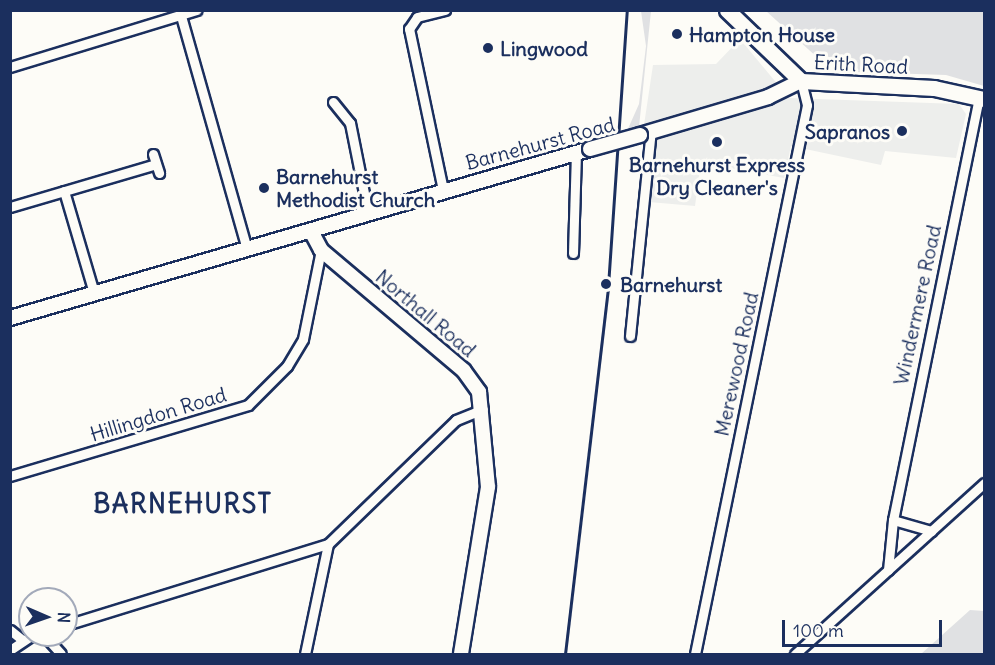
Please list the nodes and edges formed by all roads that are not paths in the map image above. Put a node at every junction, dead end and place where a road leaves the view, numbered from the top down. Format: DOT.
graph roads {
  1 [pos="197,10"];
  2 [pos="445,10"];
  3 [pos="727,10"];
  4 [pos="181,16"];
  5 [pos="10,67"];
  6 [pos="801,81"];
  7 [pos="982,98"];
  8 [pos="333,102"];
  9 [pos="646,133"];
  10 [pos="576,153"];
  11 [pos="156,164"];
  12 [pos="64,190"];
  13 [pos="443,190"];
  14 [pos="10,207"];
  15 [pos="368,213"];
  16 [pos="311,231"];
  17 [pos="247,249"];
  18 [pos="321,250"];
  19 [pos="573,253"];
  20 [pos="94,293"];
  21 [pos="10,318"];
  22 [pos="630,336"];
  23 [pos="483,409"];
  24 [pos="10,476"];
  25 [pos="984,483"];
  26 [pos="977,491"];
  27 [pos="984,499"];
  28 [pos="892,520"];
  29 [pos="931,531"];
  30 [pos="328,544"];
  31 [pos="888,570"];
  32 [pos="78,621"];
  33 [pos="305,654"];
  34 [pos="462,654"];
  35 [pos="695,654"];
  36 [pos="795,654"];
  1 -- 4 [label="street"];
  2 -- 13 [label="street"];
  3 -- 6 [label="main road, Erith Road"];
  4 -- 5 [label="street"];
  4 -- 17 [label="street"];
  6 -- 7 [label="main road, Erith Road"];
  6 -- 9 [label="street, Barnehurst Road"];
  6 -- 35 [label="street, Merewood Road"];
  7 -- 28 [label="street, Windermere Road"];
  8 -- 15 [label="street"];
  9 -- 10 [label="street, Barnehurst Road, bridge"];
  9 -- 22 [label="street"];
  10 -- 13 [label="street, Barnehurst Road"];
  10 -- 19 [label="street"];
  11 -- 12 [label="street"];
  12 -- 14 [label="street"];
  12 -- 20 [label="street"];
  13 -- 15 [label="street, Barnehurst Road"];
  15 -- 16 [label="street, Barnehurst Road"];
  16 -- 17 [label="street, Barnehurst Road"];
  16 -- 18 [label="street, Northall Road"];
  17 -- 20 [label="street, Barnehurst Road"];
  18 -- 23 [label="street, Northall Road"];
  18 -- 24 [label="street, Hillingdon Road"];
  20 -- 21 [label="street, Barnehurst Road"];
  23 -- 30 [label="street"];
  23 -- 34 [label="street, Northall Road"];
  25 -- 26 [label="street"];
  26 -- 27 [label="street"];
  26 -- 29 [label="street"];
  28 -- 29 [label="street"];
  28 -- 31 [label="street, Windermere Road"];
  29 -- 31 [label="street"];
  30 -- 32 [label="street"];
  30 -- 33 [label="street"];
  31 -- 36 [label="street"];
}
